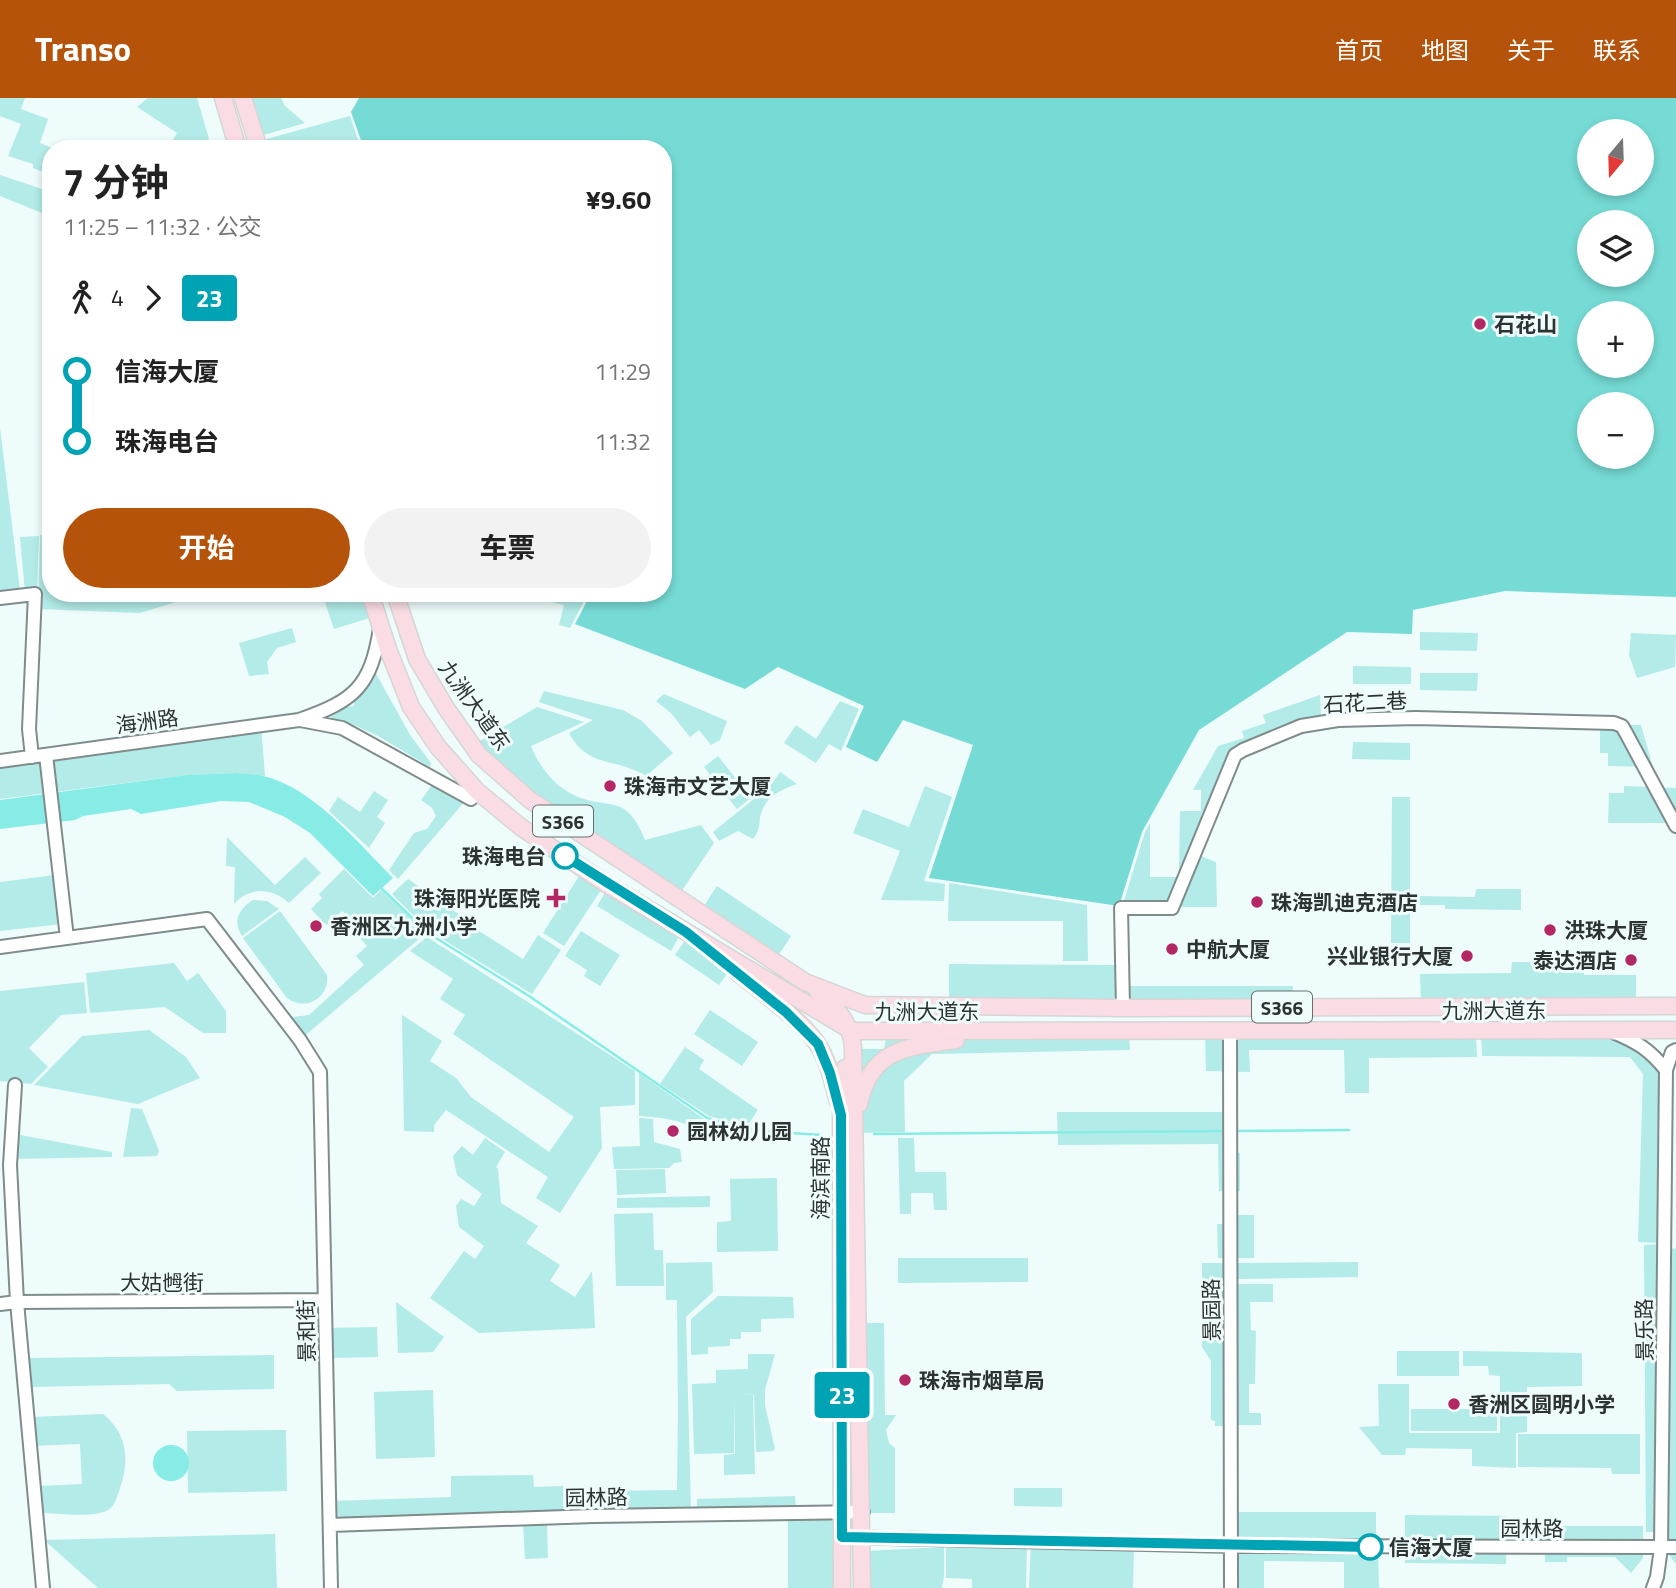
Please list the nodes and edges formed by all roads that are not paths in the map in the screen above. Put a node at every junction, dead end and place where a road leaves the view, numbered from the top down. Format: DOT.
graph roads {
  1 [pos="223,98"];
  2 [pos="243,98"];
  3 [pos="235,140"];
  4 [pos="255,140"];
  5 [pos="0,598"];
  6 [pos="373,602"];
  7 [pos="398,602"];
  8 [pos="380,627"];
  9 [pos="299,720"];
  10 [pos="39,756"];
  11 [pos="0,761"];
  12 [pos="471,799"];
  13 [pos="1676,826"];
  14 [pos="686,932"];
  15 [pos="67,938"];
  16 [pos="0,947"];
  17 [pos="805,982"];
  18 [pos="1676,1006"];
  19 [pos="887,1007"];
  20 [pos="1123,1008"];
  21 [pos="1609,1030"];
  22 [pos="1676,1030"];
  23 [pos="852,1031"];
  24 [pos="1230,1031"];
  25 [pos="1023,1032"];
  26 [pos="1676,1049"];
  27 [pos="1665,1070"];
  28 [pos="15,1085"];
  29 [pos="848,1119"];
  30 [pos="325,1300"];
  31 [pos="17,1302"];
  32 [pos="0,1304"];
  33 [pos="842,1512"];
  34 [pos="863,1512"];
  35 [pos="330,1525"];
  36 [pos="842,1537"];
  37 [pos="863,1537"];
  38 [pos="1233,1546"];
  39 [pos="1676,1547"];
  40 [pos="1661,1548"];
  41 [pos="43,1588"];
  42 [pos="331,1588"];
  43 [pos="842,1588"];
  44 [pos="862,1588"];
  45 [pos="1231,1588"];
  46 [pos="1653,1588"];
  1 -- 3 [label="main road"];
  2 -- 4 [label="main road"];
  5 -- 10 [label="street"];
  6 -- 8 [label="main road, 九洲大道东 / S366"];
  7 -- 17 [label="main road, 九洲大道东 / S366"];
  8 -- 9 [label="street"];
  8 -- 14 [label="main road, 九洲大道东 / S366"];
  9 -- 10 [label="street, 海洲路"];
  9 -- 12 [label="street"];
  10 -- 11 [label="street, 海洲路"];
  10 -- 15 [label="street"];
  13 -- 20 [label="street, 石花二巷"];
  14 -- 23 [label="main road, 九洲大道东 / S366"];
  14 -- 29 [label="main road"];
  15 -- 16 [label="street"];
  15 -- 30 [label="street, 景和街"];
  17 -- 19 [label="main road, 九洲大道东 / S366"];
  17 -- 23 [label="main road"];
  18 -- 20 [label="main road, 九洲大道东 / S366"];
  19 -- 20 [label="main road, 九洲大道东 / S366"];
  19 -- 23 [label="main road"];
  21 -- 22 [label="main road, 九洲大道东 / S366"];
  21 -- 24 [label="main road, 九洲大道东 / S366"];
  21 -- 27 [label="street"];
  23 -- 25 [label="main road, 九洲大道东 / S366"];
  23 -- 29 [label="main road, 海滨南路"];
  24 -- 25 [label="main road, 九洲大道东 / S366"];
  24 -- 38 [label="street, 景园路"];
  25 -- 29 [label="main road"];
  26 -- 27 [label="street"];
  27 -- 40 [label="street, 景乐路"];
  28 -- 31 [label="street"];
  29 -- 33 [label="main road, 海滨南路"];
  29 -- 34 [label="main road, 海滨南路"];
  30 -- 31 [label="street, 大姑乸街"];
  30 -- 35 [label="street, 景和街"];
  31 -- 32 [label="street, 大姑乸街"];
  31 -- 41 [label="street"];
  33 -- 34 [label="street, 园林路"];
  33 -- 35 [label="street, 园林路"];
  33 -- 36 [label="main road, 海滨南路"];
  34 -- 37 [label="main road, 海滨南路"];
  35 -- 42 [label="street, 景和街"];
  36 -- 37 [label="street, 园林路"];
  36 -- 43 [label="main road, 海滨南路"];
  37 -- 38 [label="street, 园林路"];
  37 -- 44 [label="main road, 海滨南路"];
  38 -- 40 [label="street, 园林路"];
  38 -- 45 [label="street, 景园路"];
  39 -- 40 [label="street, 园林路"];
  40 -- 46 [label="street, 景乐路"];
}
